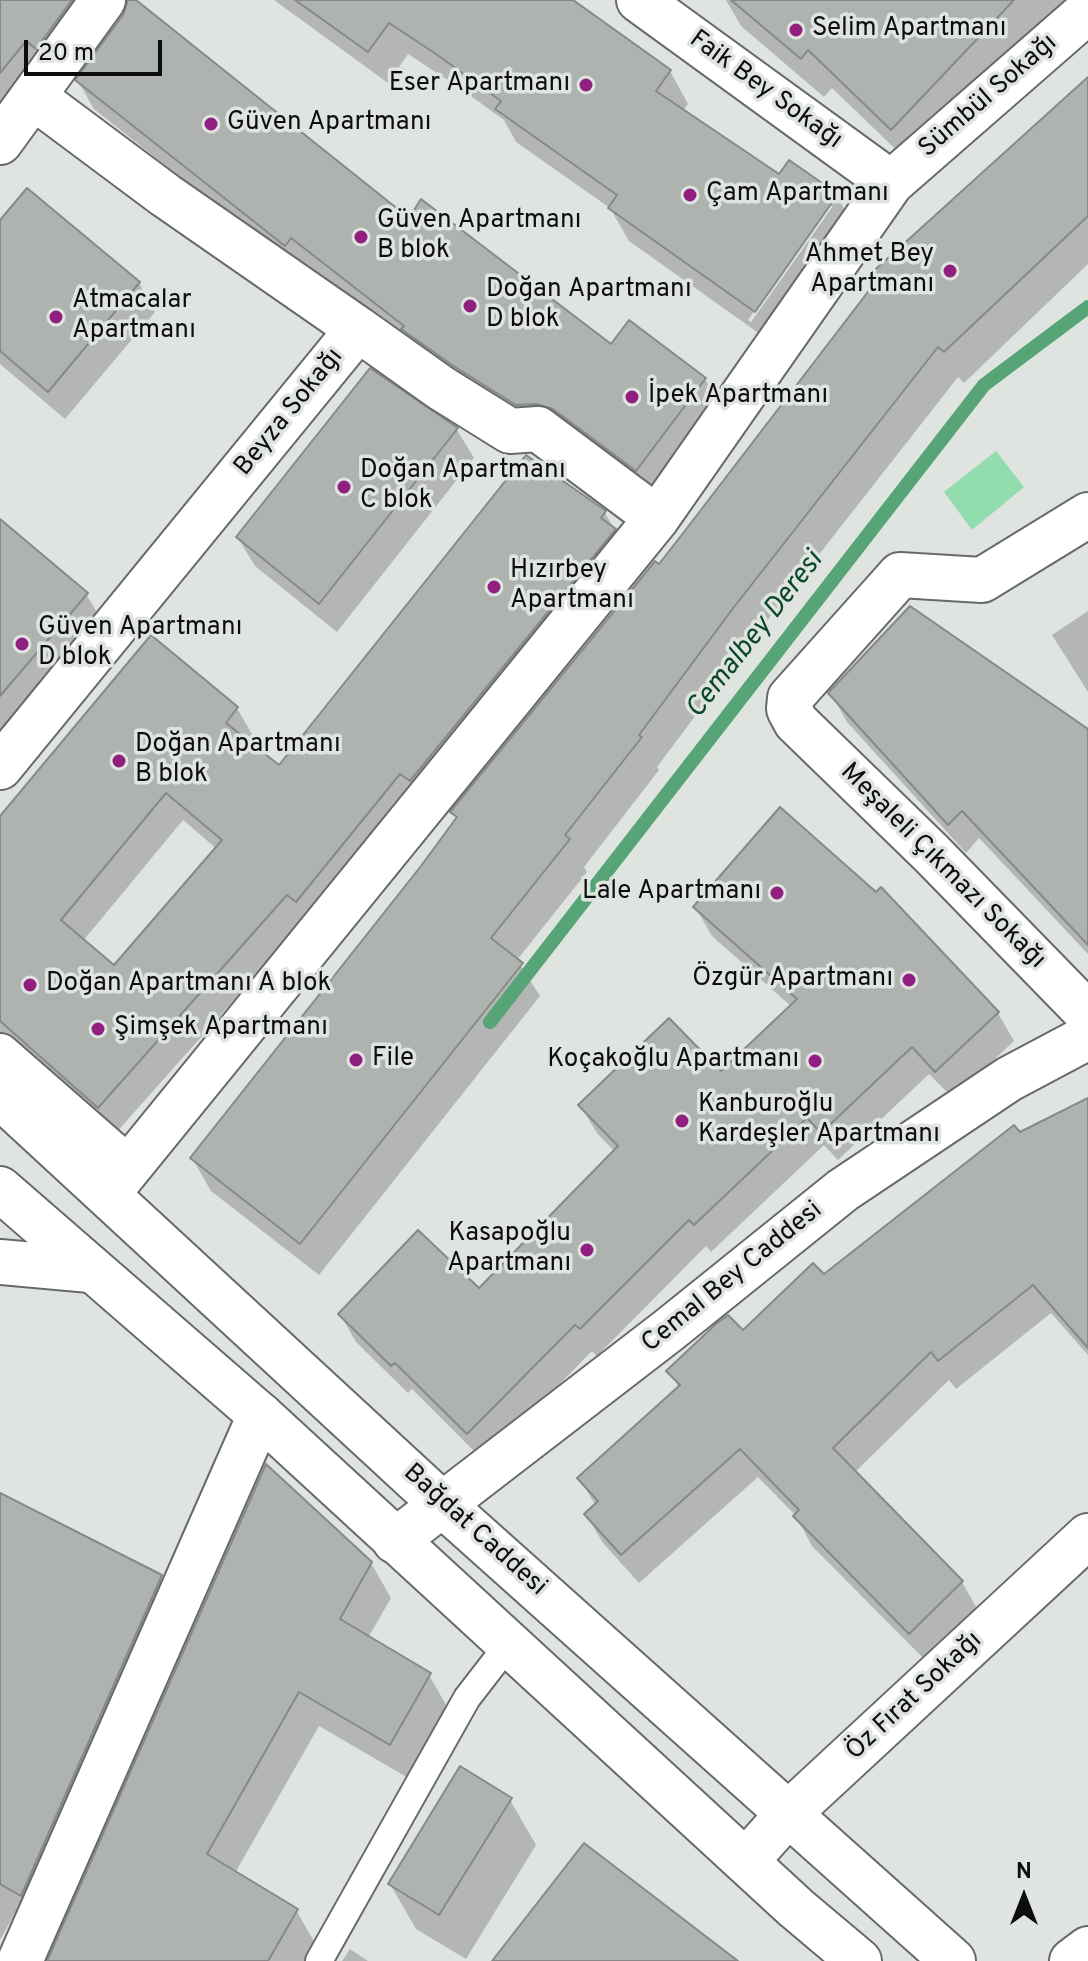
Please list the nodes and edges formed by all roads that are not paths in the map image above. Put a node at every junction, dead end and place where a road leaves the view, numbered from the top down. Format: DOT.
graph roads {
  1 [pos="103,0"];
  2 [pos="639,0"];
  3 [pos="1088,11"];
  4 [pos="35,98"];
  5 [pos="0,142"];
  6 [pos="891,183"];
  7 [pos="358,329"];
  8 [pos="1088,515"];
  9 [pos="657,518"];
  10 [pos="0,767"];
  11 [pos="1088,1014"];
  12 [pos="1088,1037"];
  13 [pos="0,1054"];
  14 [pos="0,1096"];
  15 [pos="118,1179"];
  16 [pos="0,1189"];
  17 [pos="0,1262"];
  18 [pos="90,1270"];
  19 [pos="260,1415"];
  20 [pos="443,1505"];
  21 [pos="1088,1536"];
  22 [pos="395,1541"];
  23 [pos="508,1645"];
  24 [pos="789,1813"];
  25 [pos="746,1861"];
  26 [pos="1088,1949"];
  27 [pos="20,1961"];
  28 [pos="319,1961"];
  29 [pos="859,1961"];
  30 [pos="953,1961"];
  31 [pos="1072,1961"];
  1 -- 4 [label="street"];
  2 -- 6 [label="street, Faik Bey Sokağı"];
  3 -- 6 [label="street, Sümbül Sokağı"];
  4 -- 5 [label="street"];
  4 -- 7 [label="street, Beyza Sokağı"];
  6 -- 9 [label="street, Sümbül Sokağı"];
  7 -- 9 [label="street"];
  7 -- 10 [label="street, Beyza Sokağı"];
  8 -- 11 [label="street, Meşaleli Çıkmazı Sokağı"];
  9 -- 15 [label="street, Sümbül Sokağı"];
  12 -- 20 [label="street, Cemal Bey Caddesi"];
  13 -- 15 [label="street, Bağdat Caddesi"];
  14 -- 15 [label="street, Bağdat Caddesi"];
  15 -- 20 [label="street, Bağdat Caddesi"];
  16 -- 18 [label="street"];
  17 -- 18 [label="street"];
  18 -- 19 [label="street"];
  19 -- 22 [label="street"];
  19 -- 27 [label="street"];
  20 -- 22 [label="street, Cemal Bey Caddesi"];
  20 -- 24 [label="street, Bağdat Caddesi"];
  21 -- 24 [label="street, Öz Fırat Sokağı"];
  22 -- 23 [label="street"];
  23 -- 25 [label="street"];
  23 -- 28 [label="lane"];
  24 -- 25 [label="street, Öz Fırat Sokağı"];
  24 -- 30 [label="street, Bağdat Caddesi"];
  25 -- 29 [label="street"];
  26 -- 31 [label="street"];
}
